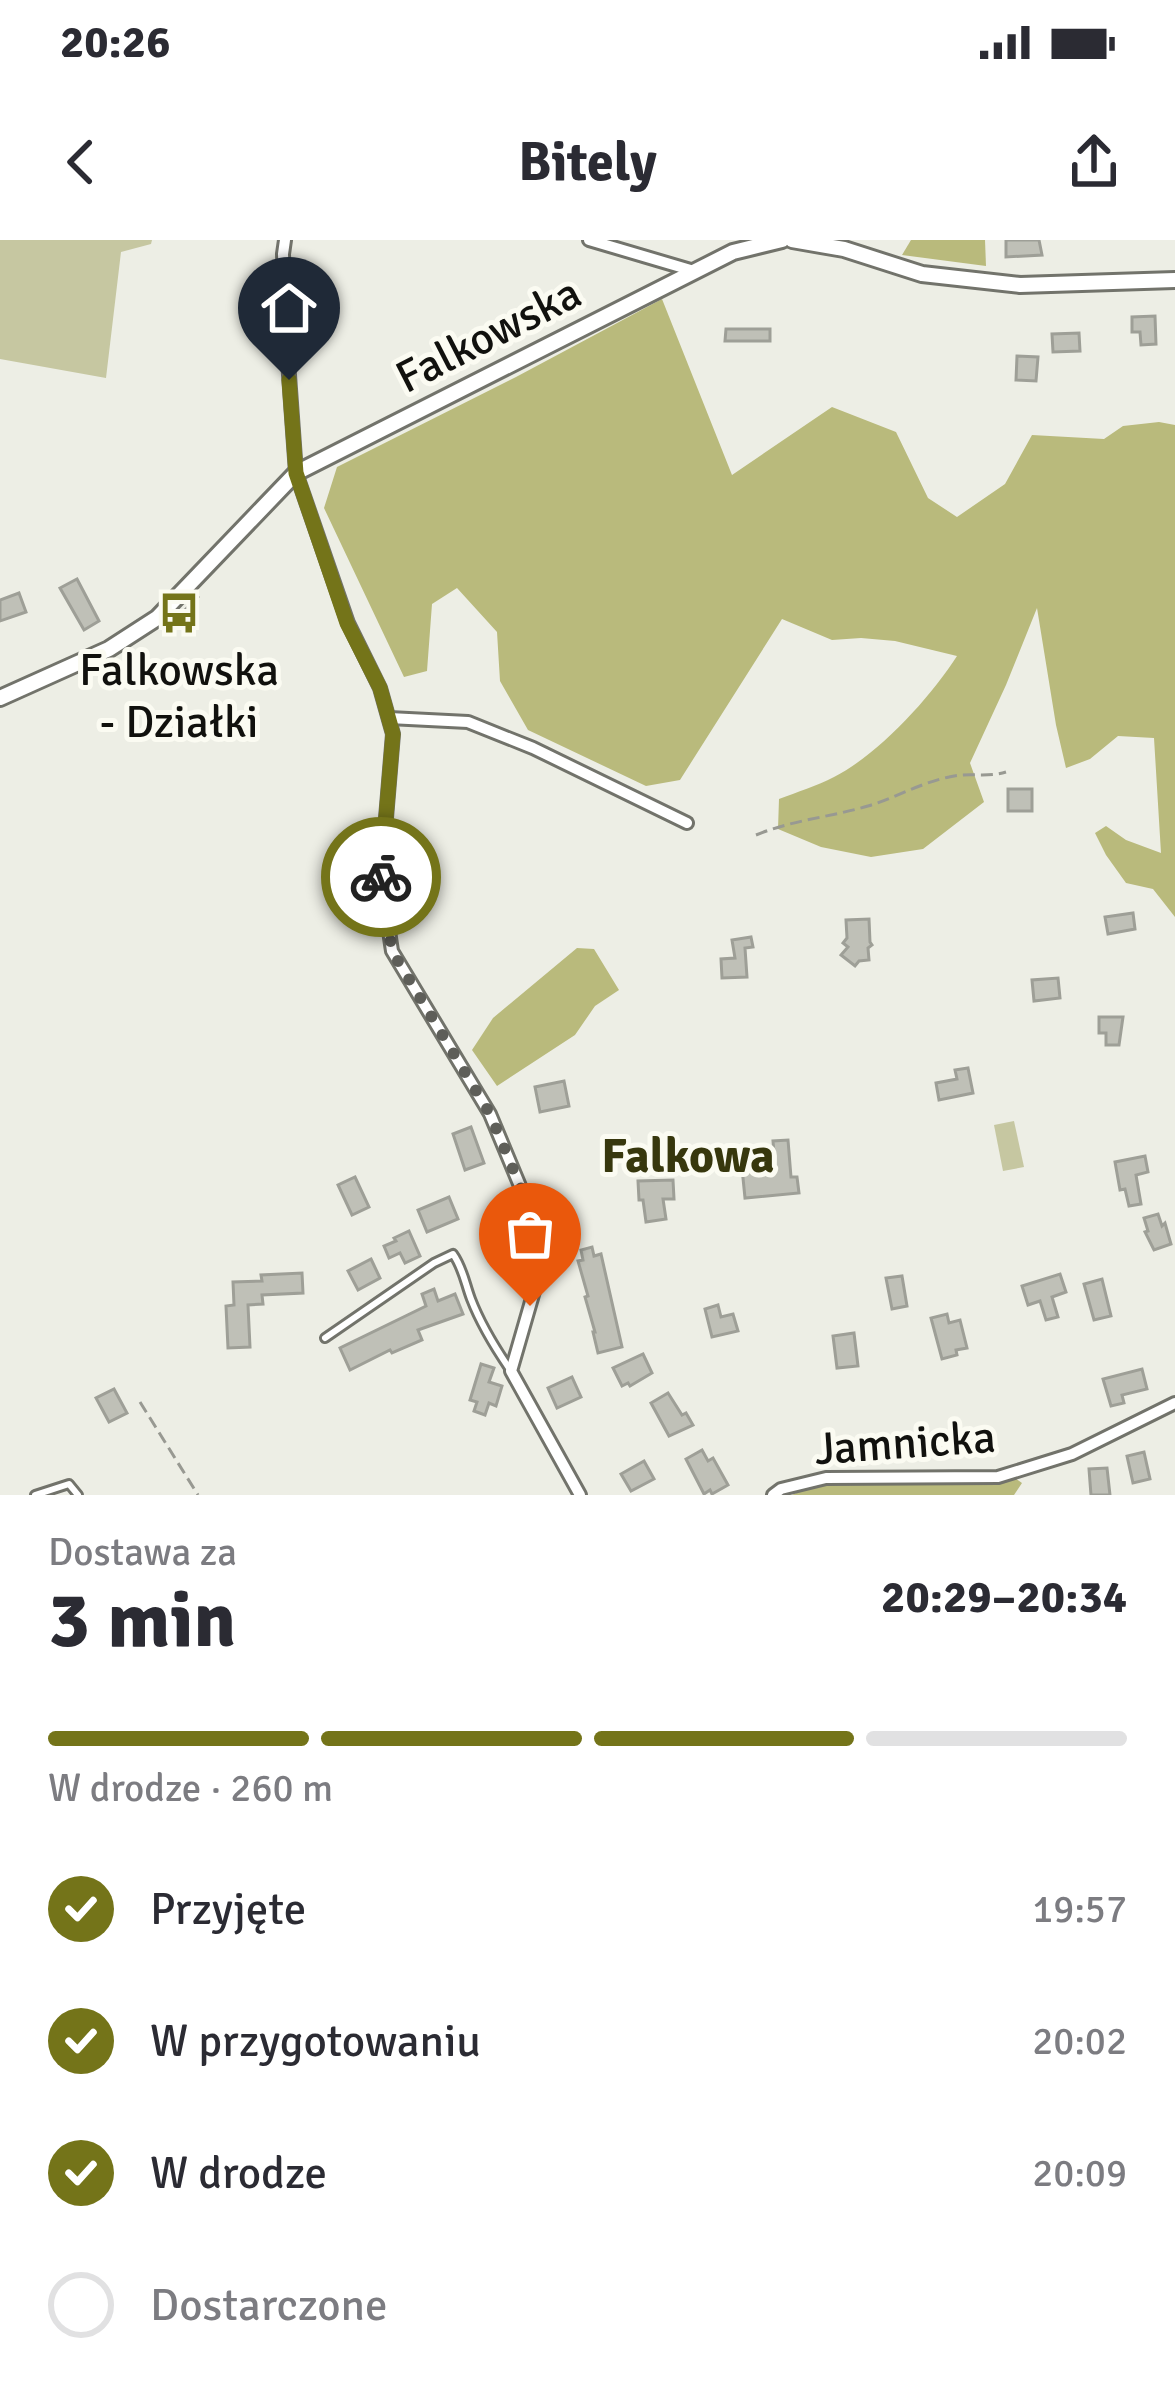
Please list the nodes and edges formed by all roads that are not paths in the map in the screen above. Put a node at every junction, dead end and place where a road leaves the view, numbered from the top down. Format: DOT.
graph roads {
  1 [pos="285,240"];
  2 [pos="589,240"];
  3 [pos="787,240"];
  4 [pos="694,271"];
  5 [pos="1175,280"];
  6 [pos="296,473"];
  7 [pos="0,698"];
  8 [pos="389,718"];
  9 [pos="687,823"];
  10 [pos="325,1338"];
  11 [pos="511,1371"];
  12 [pos="1175,1403"];
  13 [pos="35,1495"];
  14 [pos="78,1495"];
  15 [pos="580,1495"];
  16 [pos="773,1495"];
  1 -- 6 [label="street"];
  2 -- 4 [label="street"];
  3 -- 4 [label="street, Falkowska"];
  3 -- 5 [label="street, Falkowska"];
  4 -- 6 [label="street, Falkowska"];
  6 -- 7 [label="street, Falkowska"];
  6 -- 8 [label="street"];
  8 -- 9 [label="street"];
  8 -- 11 [label="street"];
  10 -- 11 [label="lane"];
  11 -- 15 [label="street"];
  12 -- 16 [label="street, Jamnicka"];
  13 -- 14 [label="lane"];
}
